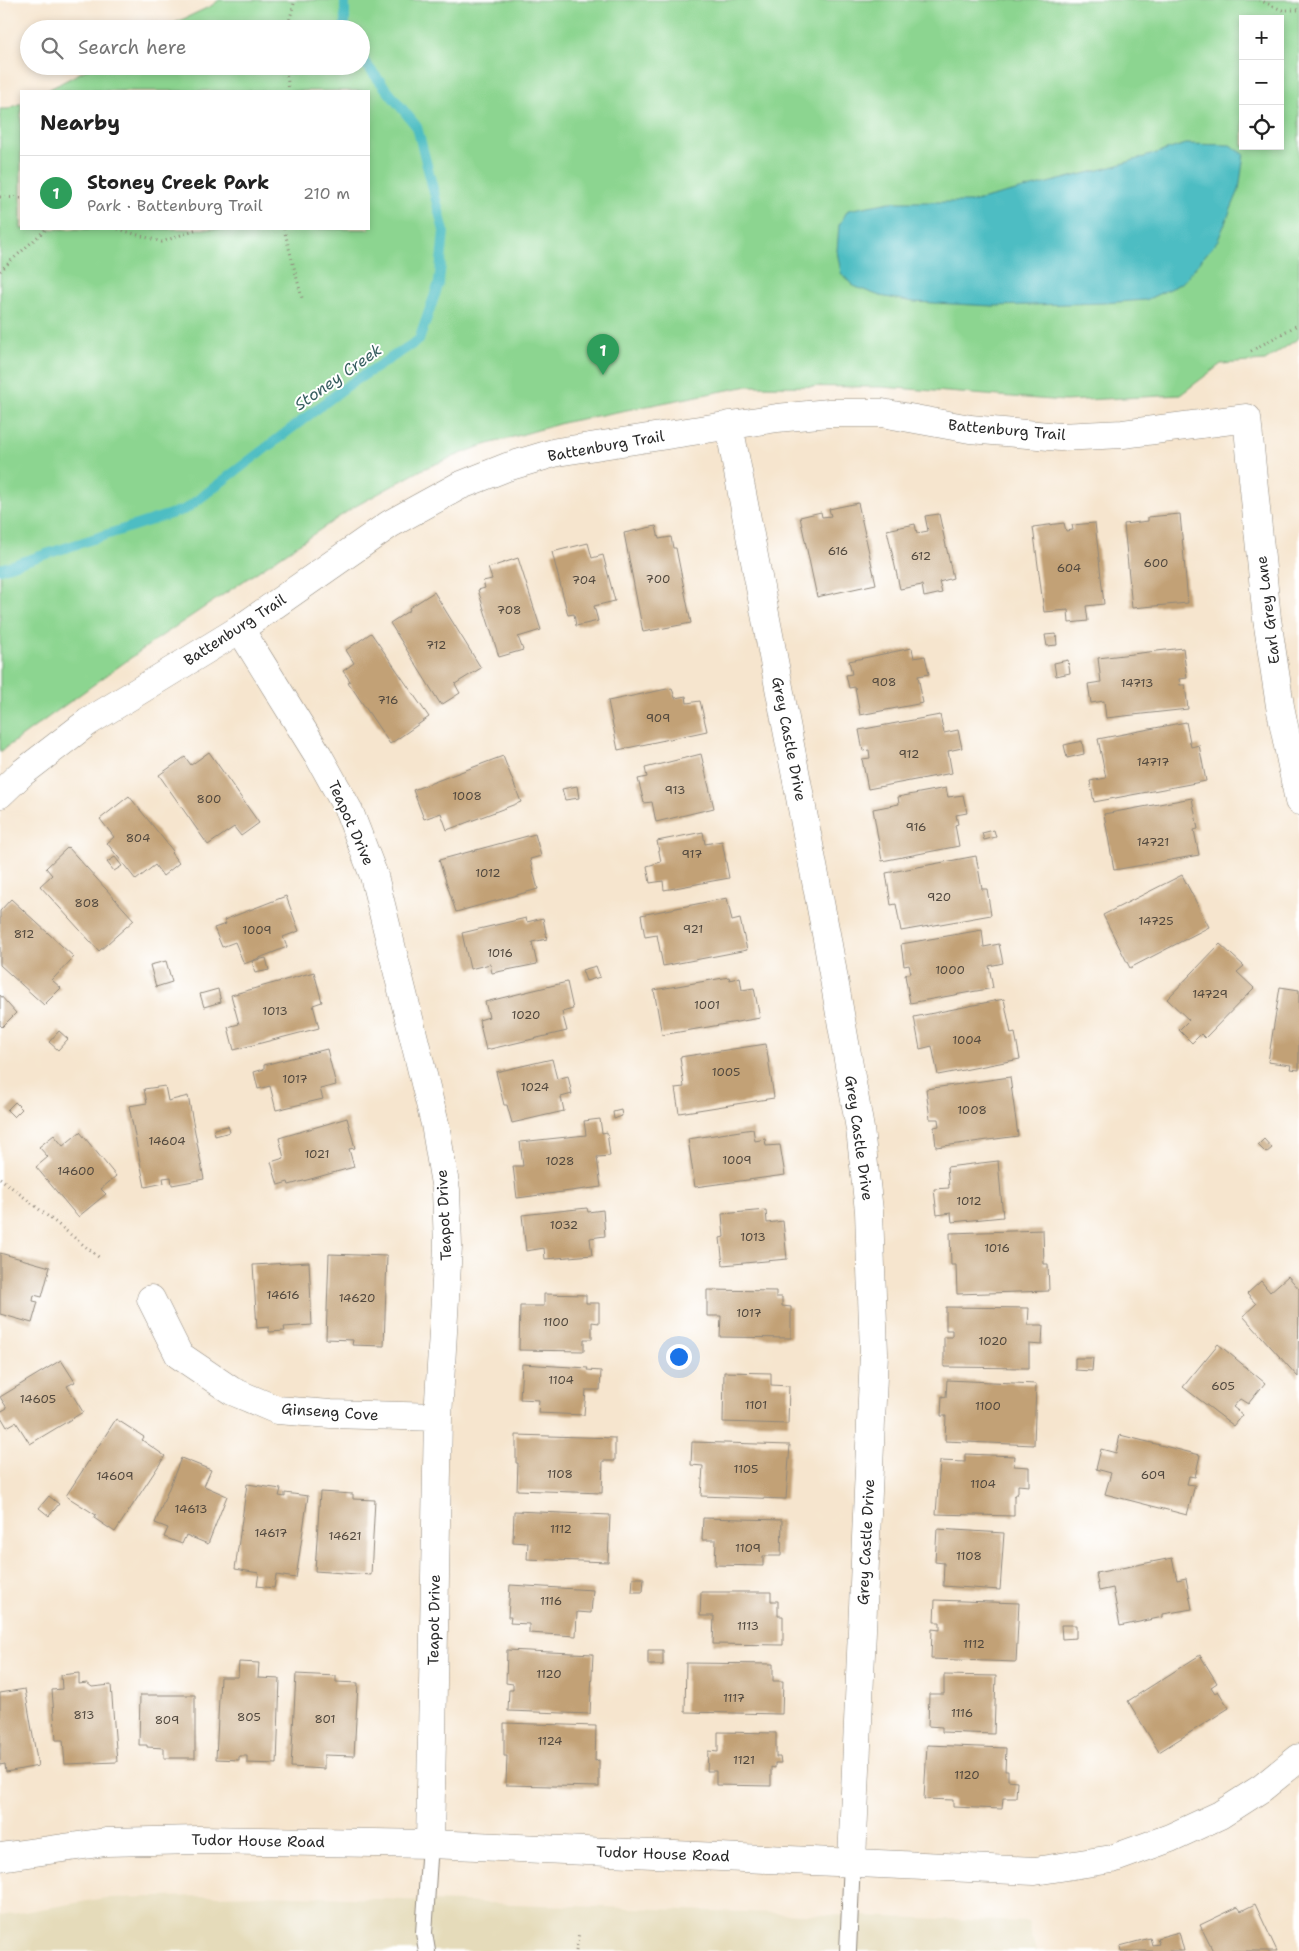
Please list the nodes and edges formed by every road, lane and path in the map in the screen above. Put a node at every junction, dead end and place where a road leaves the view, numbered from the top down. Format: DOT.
graph roads {
  1 [pos="295,0"];
  2 [pos="1259,0"];
  3 [pos="1299,10"];
  4 [pos="289,20"];
  5 [pos="287,75"];
  6 [pos="289,90"];
  7 [pos="0,198"];
  8 [pos="20,198"];
  9 [pos="45,230"];
  10 [pos="121,230"];
  11 [pos="194,230"];
  12 [pos="284,230"];
  13 [pos="0,271"];
  14 [pos="302,298"];
  15 [pos="1299,324"];
  16 [pos="1251,351"];
  17 [pos="1247,418"];
  18 [pos="728,425"];
  19 [pos="240,629"];
  20 [pos="0,794"];
  21 [pos="1299,801"];
  22 [pos="0,1178"];
  23 [pos="101,1259"];
  24 [pos="151,1299"];
  25 [pos="438,1417"];
  26 [pos="1299,1758"];
  27 [pos="430,1844"];
  28 [pos="0,1857"];
  29 [pos="852,1862"];
  30 [pos="579,1932"];
  31 [pos="427,1951"];
  32 [pos="576,1951"];
  33 [pos="848,1951"];
  1 -- 4 [label="path"];
  2 -- 3 [label="path"];
  5 -- 6 [label="path"];
  7 -- 8 [label="path"];
  9 -- 13 [label="path"];
  10 -- 11 [label="path"];
  12 -- 14 [label="path"];
  15 -- 16 [label="path"];
  17 -- 18 [label="street, Battenburg Trail"];
  17 -- 21 [label="street, Earl Grey Lane"];
  18 -- 19 [label="street, Battenburg Trail"];
  18 -- 29 [label="street, Grey Castle Drive"];
  19 -- 20 [label="street, Battenburg Trail"];
  19 -- 25 [label="street, Teapot Drive"];
  22 -- 23 [label="path"];
  24 -- 25 [label="street, Ginseng Cove"];
  25 -- 27 [label="street, Teapot Drive"];
  26 -- 29 [label="street, Tudor House Road"];
  27 -- 28 [label="street, Tudor House Road"];
  27 -- 29 [label="street, Tudor House Road"];
  27 -- 31 [label="lane"];
  29 -- 33 [label="lane"];
  30 -- 32 [label="path"];
}
